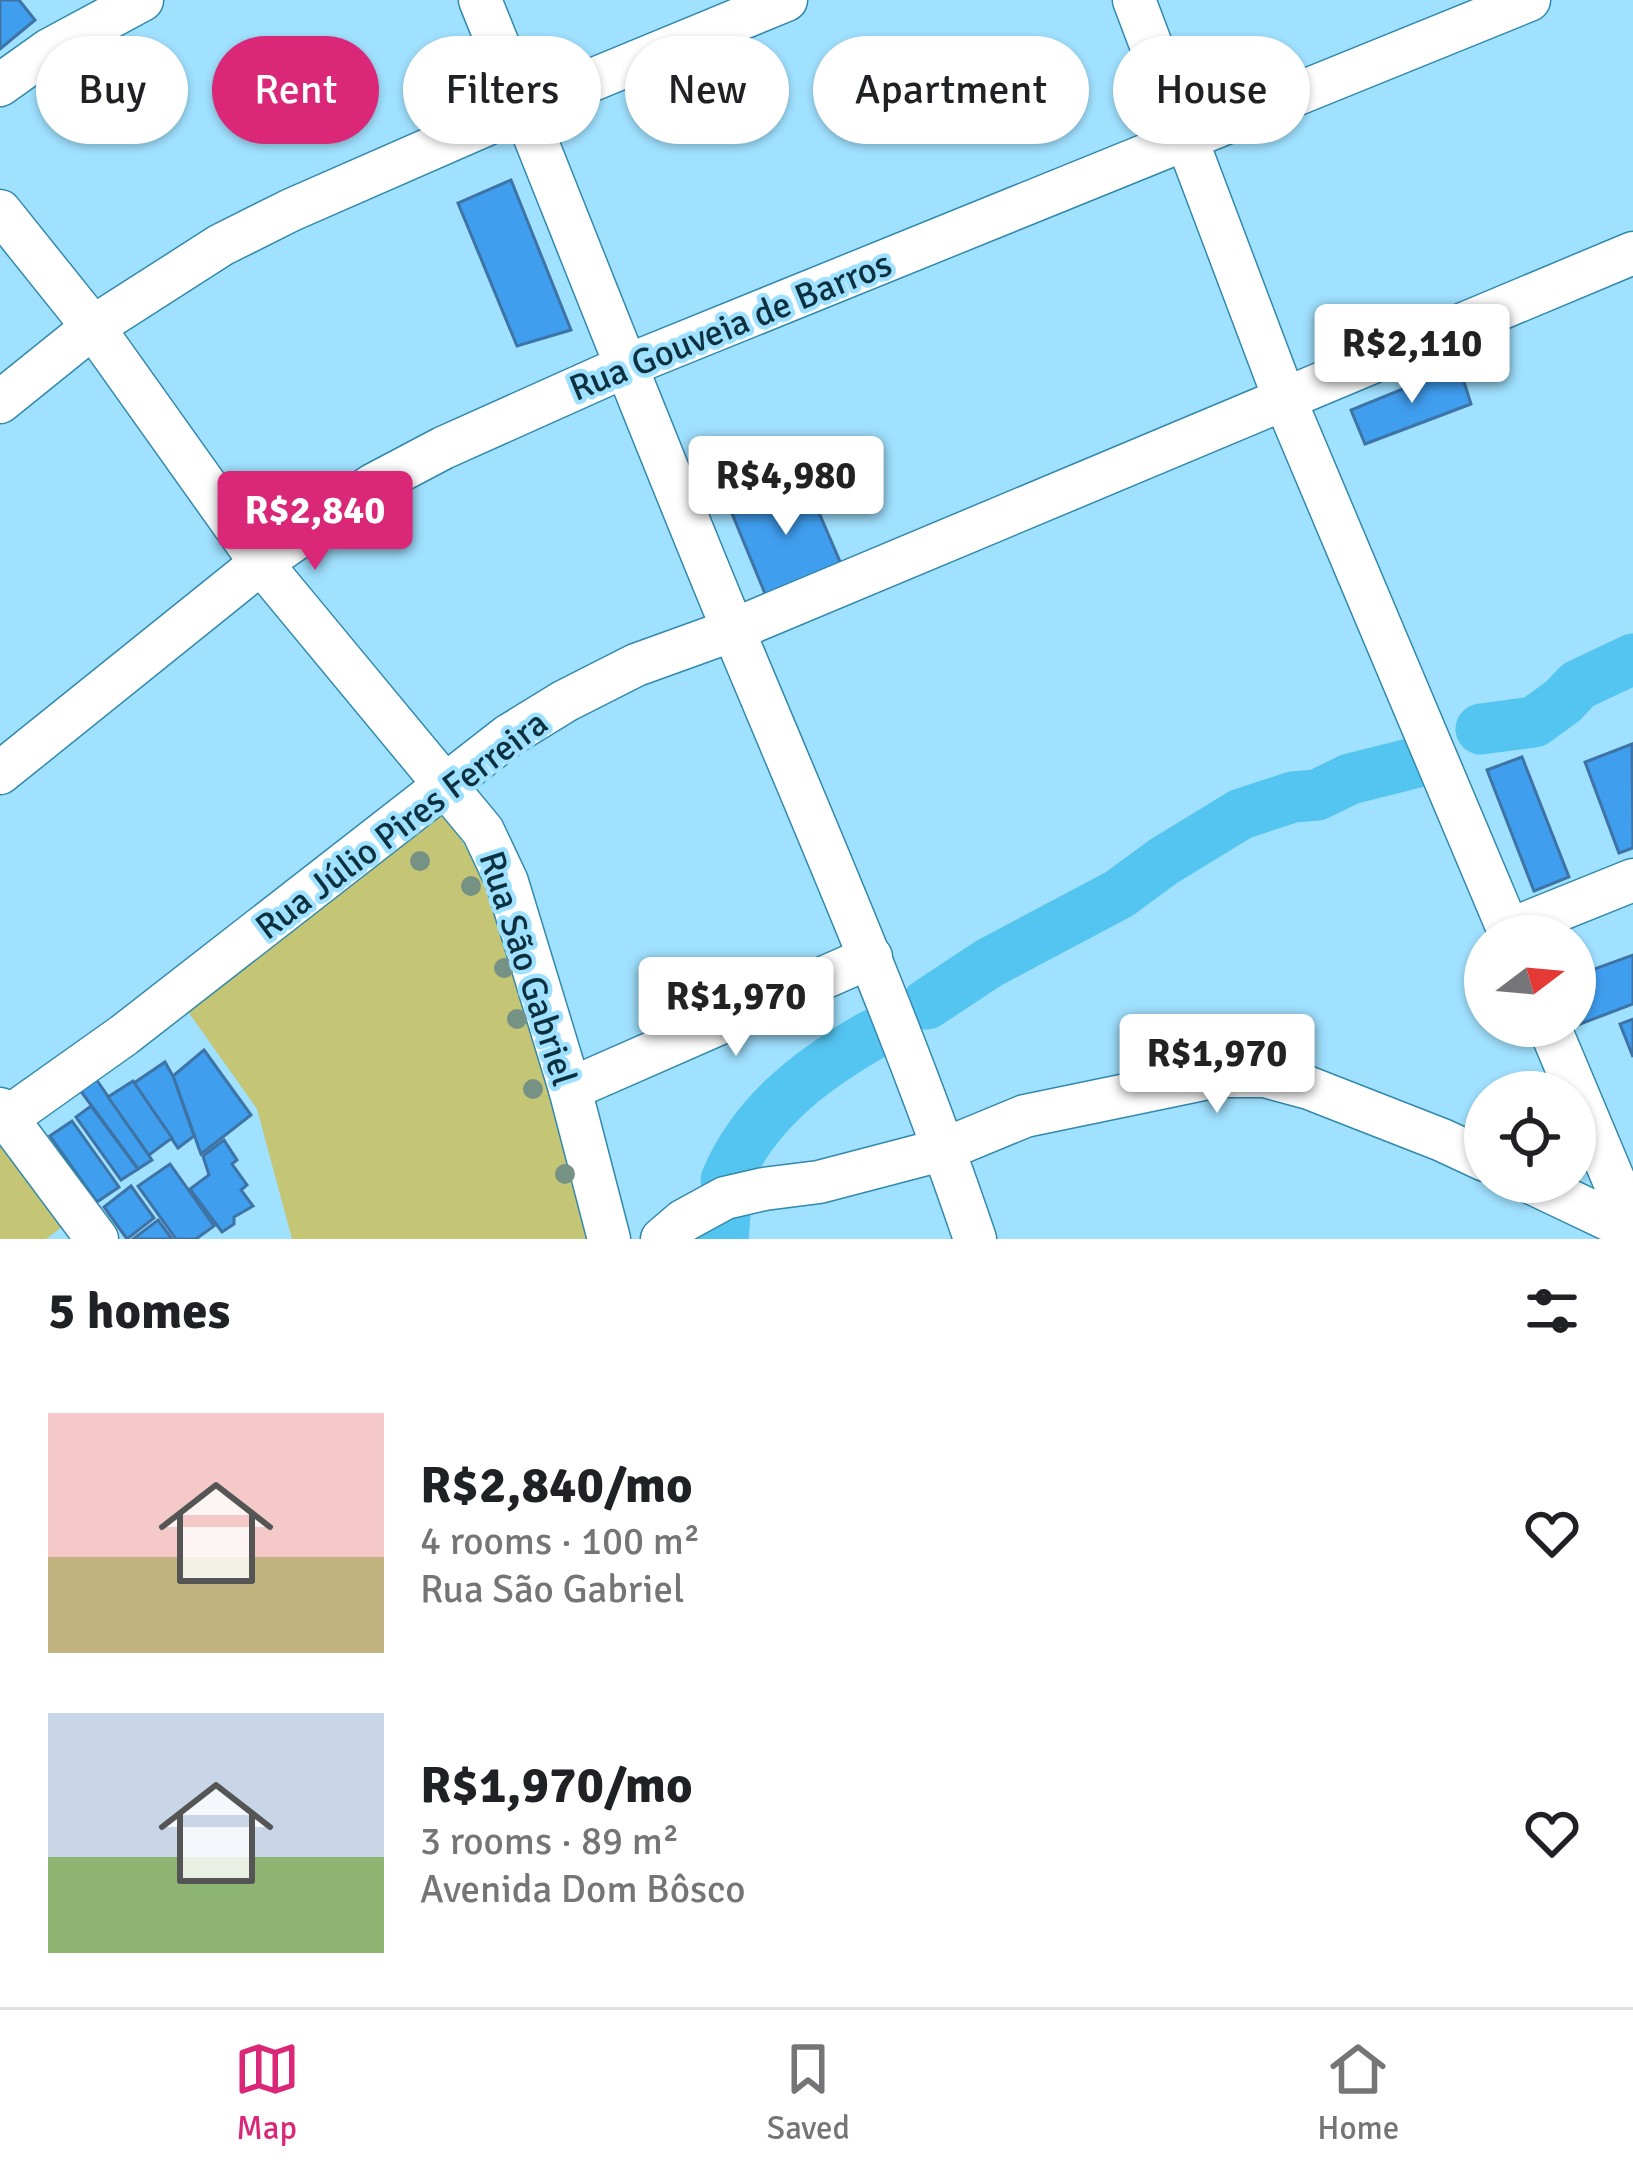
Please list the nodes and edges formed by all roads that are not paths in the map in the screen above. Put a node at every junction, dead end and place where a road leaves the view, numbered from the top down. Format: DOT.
graph roads {
  1 [pos="142,0"];
  2 [pos="480,0"];
  3 [pos="786,0"];
  4 [pos="1134,0"];
  5 [pos="1529,0"];
  6 [pos="495,36"];
  7 [pos="1148,36"];
  8 [pos="601,76"];
  9 [pos="0,85"];
  10 [pos="1310,89"];
  11 [pos="442,144"];
  12 [pos="538,144"];
  13 [pos="1176,144"];
  14 [pos="1190,144"];
  15 [pos="0,211"];
  16 [pos="1630,262"];
  17 [pos="94,327"];
  18 [pos="626,366"];
  19 [pos="1285,400"];
  20 [pos="0,402"];
  21 [pos="261,563"];
  22 [pos="733,630"];
  23 [pos="0,772"];
  24 [pos="445,783"];
  25 [pos="1633,880"];
  26 [pos="1502,915"];
  27 [pos="1552,915"];
  28 [pos="871,957"];
  29 [pos="1557,1047"];
  30 [pos="1315,1055"];
  31 [pos="1264,1076"];
  32 [pos="570,1089"];
  33 [pos="2,1117"];
  34 [pos="945,1148"];
  35 [pos="1464,1150"];
  36 [pos="1572,1203"];
  37 [pos="1632,1233"];
  38 [pos="97,1239"];
  39 [pos="609,1239"];
  40 [pos="662,1239"];
  41 [pos="975,1239"];
  1 -- 9 [label="street"];
  2 -- 6 [label="street"];
  3 -- 8 [label="street"];
  4 -- 7 [label="street"];
  5 -- 10 [label="street, Rua Gouveia de Barros"];
  11 -- 17 [label="street"];
  12 -- 18 [label="street"];
  13 -- 18 [label="street, Rua Gouveia de Barros"];
  14 -- 19 [label="street"];
  15 -- 17 [label="street, Rua São Gabriel"];
  16 -- 19 [label="street, Rua Júlio Pires Ferreira"];
  17 -- 20 [label="street"];
  17 -- 21 [label="street, Rua São Gabriel"];
  18 -- 21 [label="street, Rua Gouveia de Barros"];
  18 -- 22 [label="street"];
  19 -- 22 [label="street, Rua Júlio Pires Ferreira"];
  19 -- 26 [label="street"];
  21 -- 23 [label="street, Rua Gouveia de Barros"];
  21 -- 24 [label="street, Rua São Gabriel"];
  22 -- 24 [label="street, Rua Júlio Pires Ferreira"];
  22 -- 28 [label="street"];
  24 -- 32 [label="street, Rua São Gabriel"];
  24 -- 33 [label="street, Rua Júlio Pires Ferreira"];
  25 -- 27 [label="street"];
  28 -- 32 [label="street"];
  28 -- 34 [label="street"];
  29 -- 37 [label="street"];
  30 -- 31 [label="street"];
  31 -- 34 [label="street"];
  31 -- 35 [label="street"];
  32 -- 39 [label="street, Rua São Gabriel"];
  33 -- 38 [label="street"];
  34 -- 40 [label="street"];
  34 -- 41 [label="street"];
  36 -- 37 [label="street"];
}
